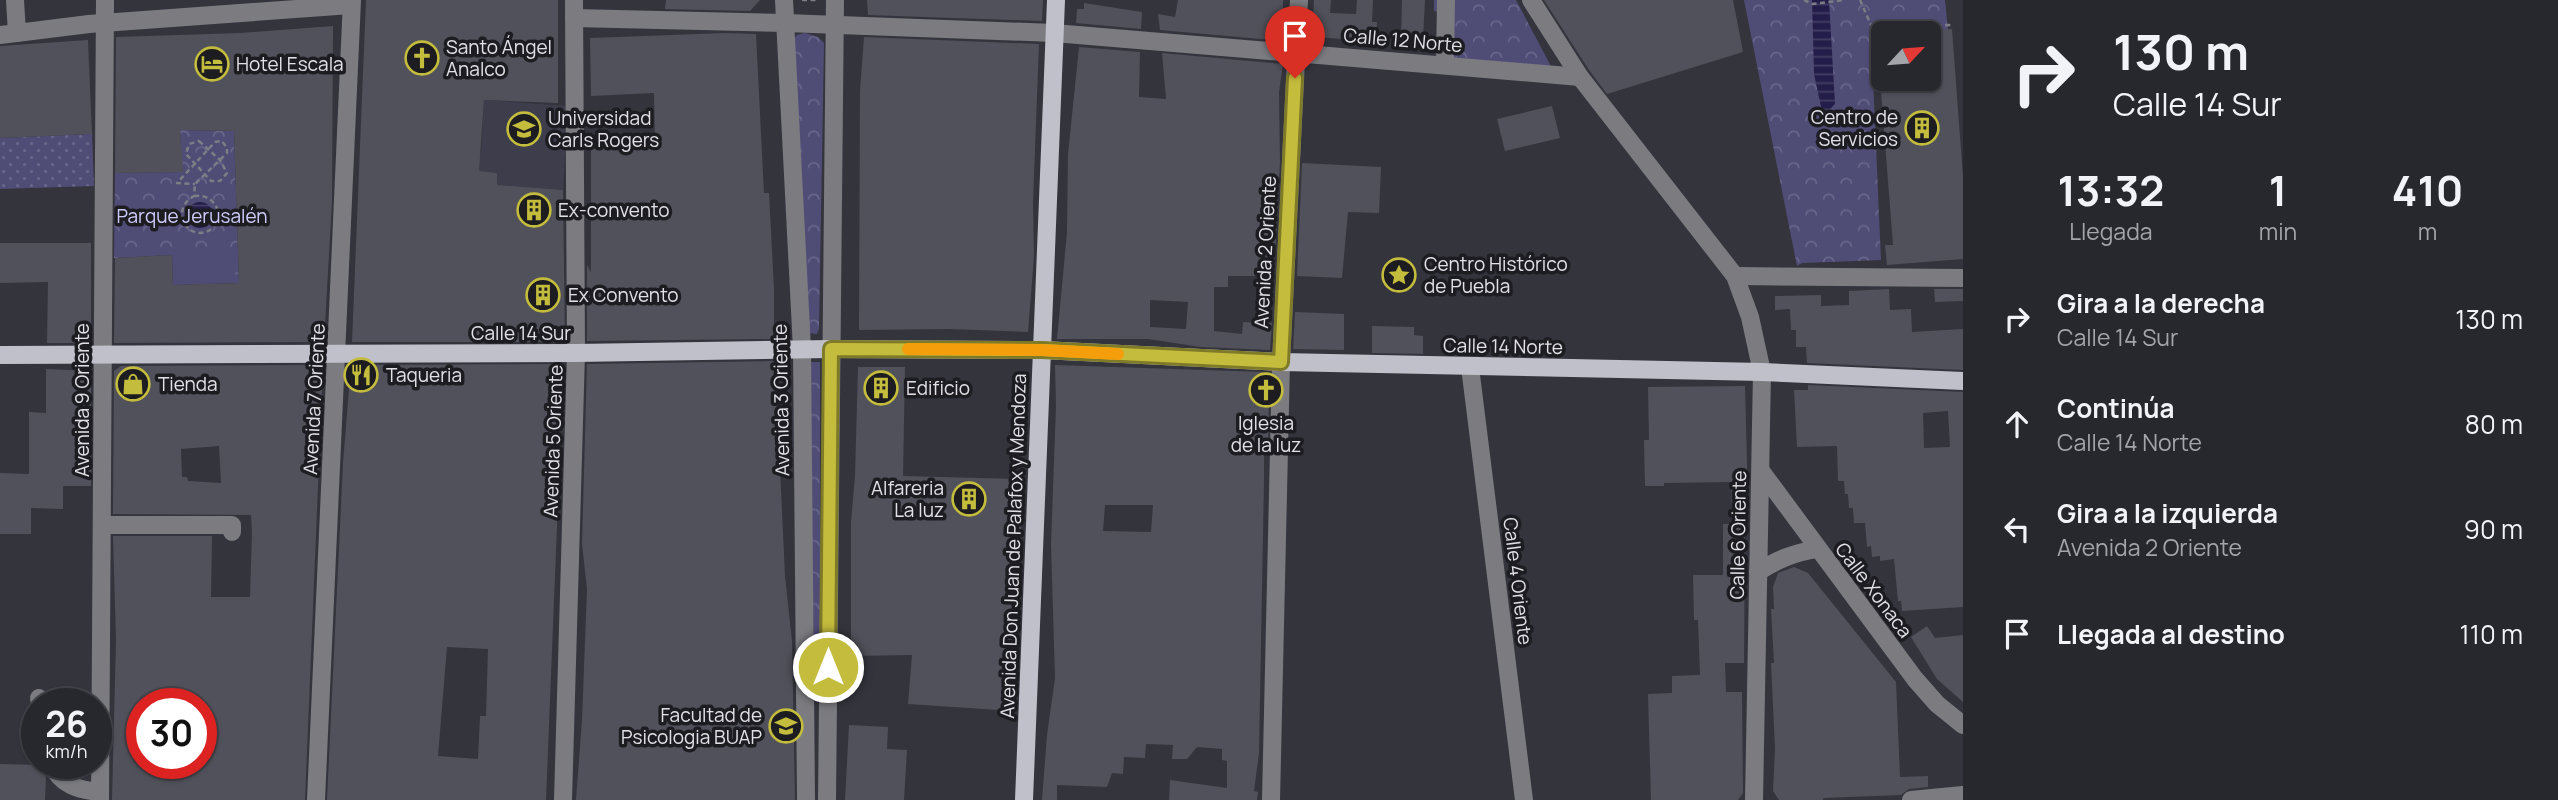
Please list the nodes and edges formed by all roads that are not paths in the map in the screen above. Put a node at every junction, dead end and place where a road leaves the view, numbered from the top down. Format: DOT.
graph roads {
  1 [pos="15,0"];
  2 [pos="104,0"];
  3 [pos="784,0"];
  4 [pos="835,0"];
  5 [pos="1056,0"];
  6 [pos="1299,0"];
  7 [pos="1446,0"];
  8 [pos="1531,0"];
  9 [pos="351,2"];
  10 [pos="574,9"];
  11 [pos="104,23"];
  12 [pos="786,23"];
  13 [pos="835,24"];
  14 [pos="1054,33"];
  15 [pos="9,34"];
  16 [pos="1296,52"];
  17 [pos="1445,65"];
  18 [pos="1580,77"];
  19 [pos="1735,276"];
  20 [pos="1963,278"];
  21 [pos="802,349"];
  22 [pos="831,349"];
  23 [pos="1042,350"];
  24 [pos="104,353"];
  25 [pos="576,353"];
  26 [pos="0,355"];
  27 [pos="337,355"];
  28 [pos="1281,362"];
  29 [pos="1470,367"];
  30 [pos="1762,372"];
  31 [pos="1963,380"];
  32 [pos="1761,471"];
  33 [pos="102,525"];
  34 [pos="232,532"];
  35 [pos="1817,548"];
  36 [pos="1758,572"];
  37 [pos="1963,725"];
  38 [pos="61,779"];
  39 [pos="1963,795"];
  40 [pos="100,796"];
  41 [pos="316,800"];
  42 [pos="563,800"];
  43 [pos="806,800"];
  44 [pos="827,800"];
  45 [pos="1024,800"];
  46 [pos="1271,800"];
  47 [pos="1524,800"];
  48 [pos="1754,800"];
  49 [pos="1911,800"];
  1 -- 15 [label="street"];
  2 -- 11 [label="street, Avenida 9 Oriente"];
  3 -- 12 [label="street, Avenida 3 Oriente"];
  4 -- 13 [label="street"];
  5 -- 14 [label="main road, Avenida Don Juan de Palafox y Mendoza"];
  6 -- 16 [label="street, Avenida 2 Oriente"];
  7 -- 17 [label="street"];
  8 -- 18 [label="street"];
  9 -- 11 [label="street"];
  9 -- 27 [label="street, Avenida 7 Oriente"];
  10 -- 12 [label="street, Calle 12 Norte"];
  10 -- 25 [label="street, Avenida 5 Oriente"];
  11 -- 15 [label="street"];
  11 -- 24 [label="street, Avenida 9 Oriente"];
  12 -- 13 [label="street, Calle 12 Norte"];
  12 -- 21 [label="street, Avenida 3 Oriente"];
  13 -- 14 [label="street, Calle 12 Norte"];
  13 -- 22 [label="street"];
  14 -- 16 [label="street, Calle 12 Norte"];
  14 -- 23 [label="main road, Avenida Don Juan de Palafox y Mendoza"];
  16 -- 17 [label="street, Calle 12 Norte"];
  16 -- 28 [label="street, Avenida 2 Oriente"];
  17 -- 18 [label="street, Calle 12 Norte"];
  18 -- 19 [label="street"];
  19 -- 20 [label="street"];
  19 -- 30 [label="street, Calle 6 Oriente"];
  21 -- 22 [label="main road, Calle 14 Sur"];
  21 -- 25 [label="main road, Calle 14 Sur"];
  21 -- 43 [label="street, Avenida 3 Oriente"];
  22 -- 23 [label="main road, Calle 14 Sur"];
  22 -- 44 [label="street"];
  23 -- 28 [label="main road, Calle 14 Norte"];
  23 -- 45 [label="main road, Avenida Don Juan de Palafox y Mendoza"];
  24 -- 26 [label="main road, Calle 14 Sur"];
  24 -- 27 [label="main road, Calle 14 Sur"];
  24 -- 33 [label="street, Avenida 9 Oriente"];
  25 -- 27 [label="main road, Calle 14 Sur"];
  25 -- 42 [label="street, Avenida 5 Oriente"];
  27 -- 41 [label="street, Avenida 7 Oriente"];
  28 -- 29 [label="main road, Calle 14 Norte"];
  28 -- 46 [label="street, Avenida 2 Oriente"];
  29 -- 30 [label="main road, Calle 14 Norte"];
  29 -- 47 [label="street, Calle 4 Oriente"];
  30 -- 31 [label="main road, Calle 14 Norte"];
  30 -- 32 [label="street, Calle 6 Oriente"];
  32 -- 35 [label="street, Calle Xonaca"];
  32 -- 36 [label="street, Calle 6 Oriente"];
  33 -- 34 [label="street"];
  33 -- 40 [label="street, Avenida 9 Oriente"];
  35 -- 36 [label="street"];
  35 -- 37 [label="street, Calle Xonaca"];
  36 -- 48 [label="street, Calle 6 Oriente"];
  38 -- 40 [label="street"];
  39 -- 49 [label="street"];
}
